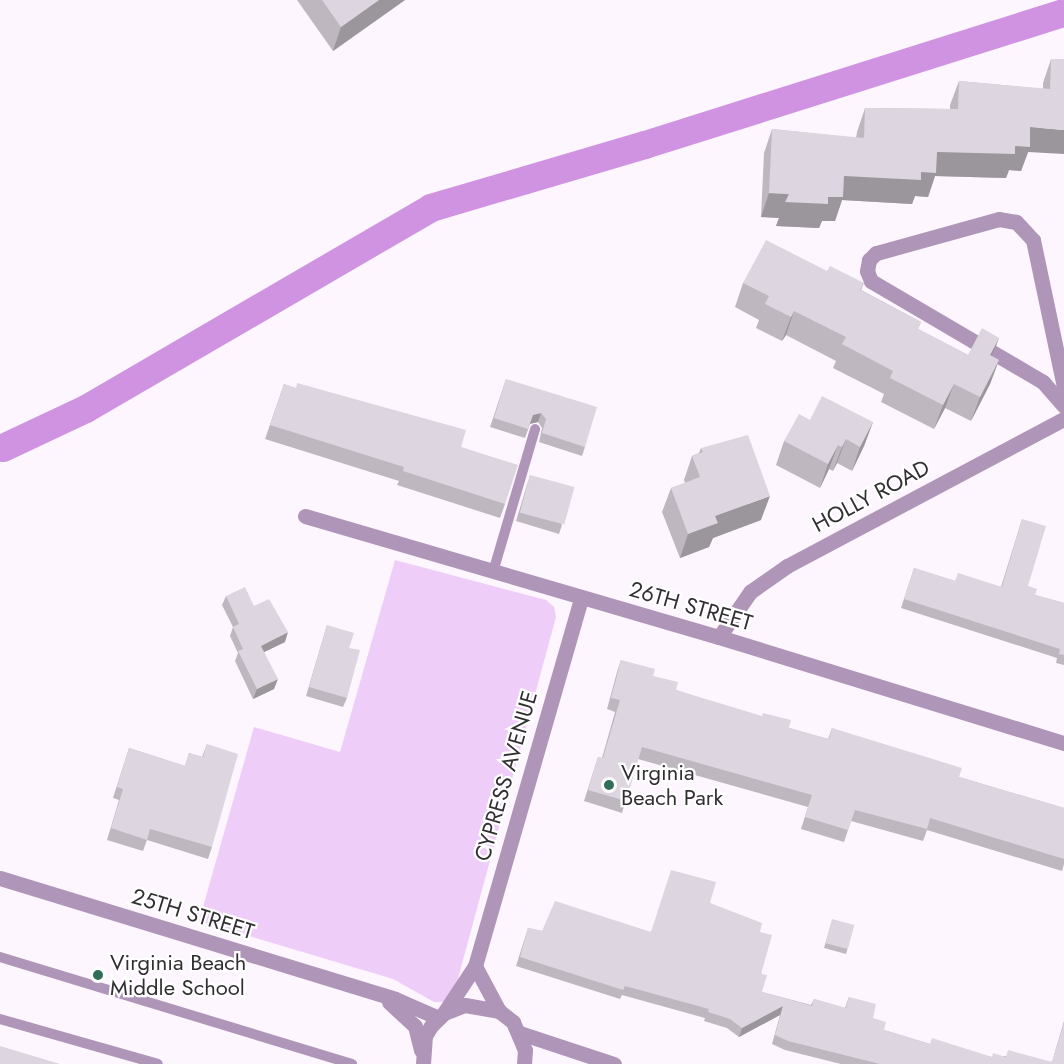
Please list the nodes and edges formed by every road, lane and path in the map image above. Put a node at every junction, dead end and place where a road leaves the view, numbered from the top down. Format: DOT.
graph roads {
  1 [pos="1064,387"];
  2 [pos="1064,406"];
  3 [pos="1064,419"];
  4 [pos="535,429"];
  5 [pos="305,516"];
  6 [pos="494,572"];
  7 [pos="581,598"];
  8 [pos="719,637"];
  9 [pos="1064,743"];
  10 [pos="0,878"];
  11 [pos="0,957"];
  12 [pos="475,966"];
  13 [pos="374,993"];
  14 [pos="499,1011"];
  15 [pos="442,1016"];
  16 [pos="0,1019"];
  17 [pos="520,1033"];
  18 [pos="422,1059"];
  19 [pos="158,1064"];
  20 [pos="352,1064"];
  21 [pos="524,1064"];
  22 [pos="615,1064"];
  1 -- 2 [label="street"];
  3 -- 8 [label="street, HOLLY ROAD"];
  4 -- 6 [label="lane"];
  5 -- 6 [label="street, 26TH STREET"];
  6 -- 7 [label="street, 26TH STREET"];
  7 -- 8 [label="street, 26TH STREET"];
  7 -- 12 [label="street, CYPRESS AVENUE"];
  8 -- 9 [label="street, 26TH STREET"];
  10 -- 13 [label="street, 25TH STREET"];
  11 -- 20 [label="lane"];
  12 -- 14 [label="street"];
  12 -- 15 [label="street, CYPRESS AVENUE"];
  13 -- 15 [label="street, 25TH STREET"];
  13 -- 18 [label="street, 25TH STREET"];
  14 -- 15 [label="street"];
  14 -- 17 [label="street"];
  15 -- 18 [label="street, 25TH STREET"];
  16 -- 19 [label="lane"];
  17 -- 21 [label="street"];
  17 -- 22 [label="street"];
}
